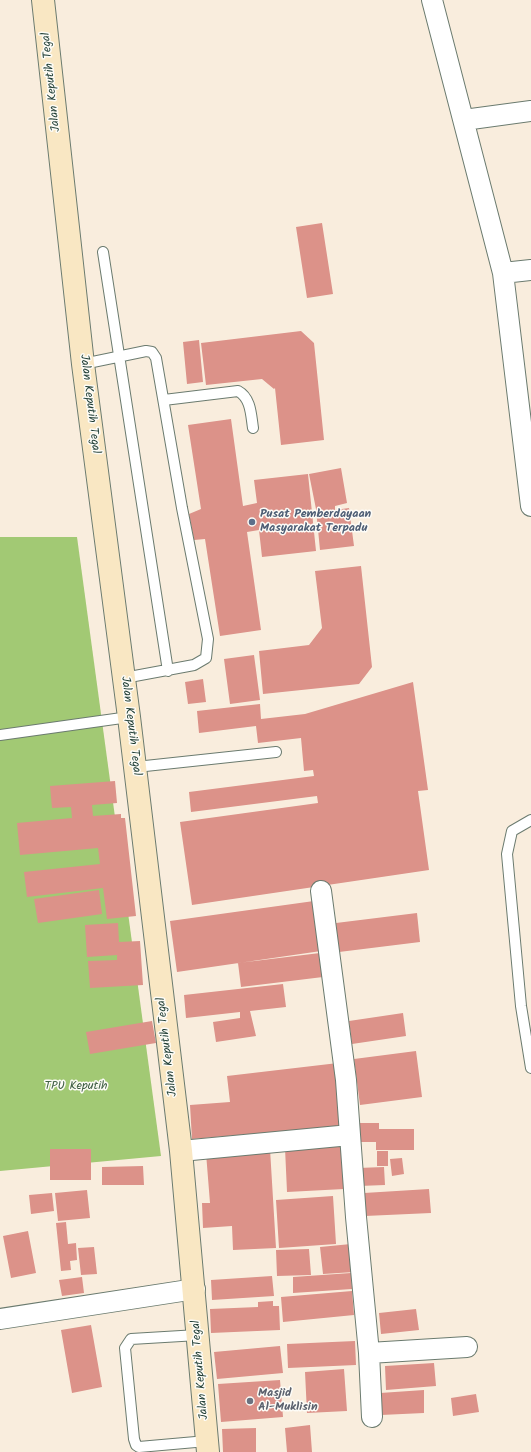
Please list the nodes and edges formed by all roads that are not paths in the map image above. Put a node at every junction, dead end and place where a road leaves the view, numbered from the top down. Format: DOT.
graph roads {
  1 [pos="43,0"];
  2 [pos="432,0"];
  3 [pos="531,111"];
  4 [pos="464,120"];
  5 [pos="103,252"];
  6 [pos="531,270"];
  7 [pos="503,273"];
  8 [pos="120,356"];
  9 [pos="83,364"];
  10 [pos="164,400"];
  11 [pos="253,428"];
  12 [pos="529,464"];
  13 [pos="531,506"];
  14 [pos="168,671"];
  15 [pos="124,678"];
  16 [pos="129,717"];
  17 [pos="0,735"];
  18 [pos="276,752"];
  19 [pos="136,767"];
  20 [pos="531,820"];
  21 [pos="321,891"];
  22 [pos="531,1068"];
  23 [pos="350,1135"];
  24 [pos="181,1151"];
  25 [pos="194,1290"];
  26 [pos="0,1319"];
  27 [pos="198,1335"];
  28 [pos="467,1347"];
  29 [pos="369,1353"];
  30 [pos="372,1417"];
  31 [pos="208,1447"];
  1 -- 9 [label="main road, Jalan Keputih Tegal"];
  2 -- 4 [label="street"];
  3 -- 4 [label="street"];
  4 -- 7 [label="street"];
  5 -- 8 [label="lane"];
  6 -- 7 [label="street"];
  7 -- 12 [label="street"];
  8 -- 9 [label="lane"];
  8 -- 10 [label="lane"];
  8 -- 14 [label="lane"];
  9 -- 15 [label="main road, Jalan Keputih Tegal"];
  10 -- 11 [label="lane"];
  10 -- 14 [label="lane"];
  12 -- 13 [label="street"];
  14 -- 15 [label="lane"];
  15 -- 16 [label="main road, Jalan Keputih Tegal"];
  16 -- 17 [label="lane"];
  16 -- 19 [label="main road, Jalan Keputih Tegal"];
  18 -- 19 [label="lane"];
  19 -- 24 [label="main road, Jalan Keputih Tegal"];
  20 -- 22 [label="lane"];
  21 -- 23 [label="street"];
  23 -- 24 [label="street"];
  23 -- 29 [label="street"];
  24 -- 25 [label="main road, Jalan Keputih Tegal"];
  25 -- 26 [label="street"];
  25 -- 27 [label="main road, Jalan Keputih Tegal"];
  27 -- 31 [label="main road, Jalan Keputih Tegal"];
  27 -- 31 [label="lane"];
  28 -- 29 [label="street"];
  29 -- 30 [label="street"];
}
